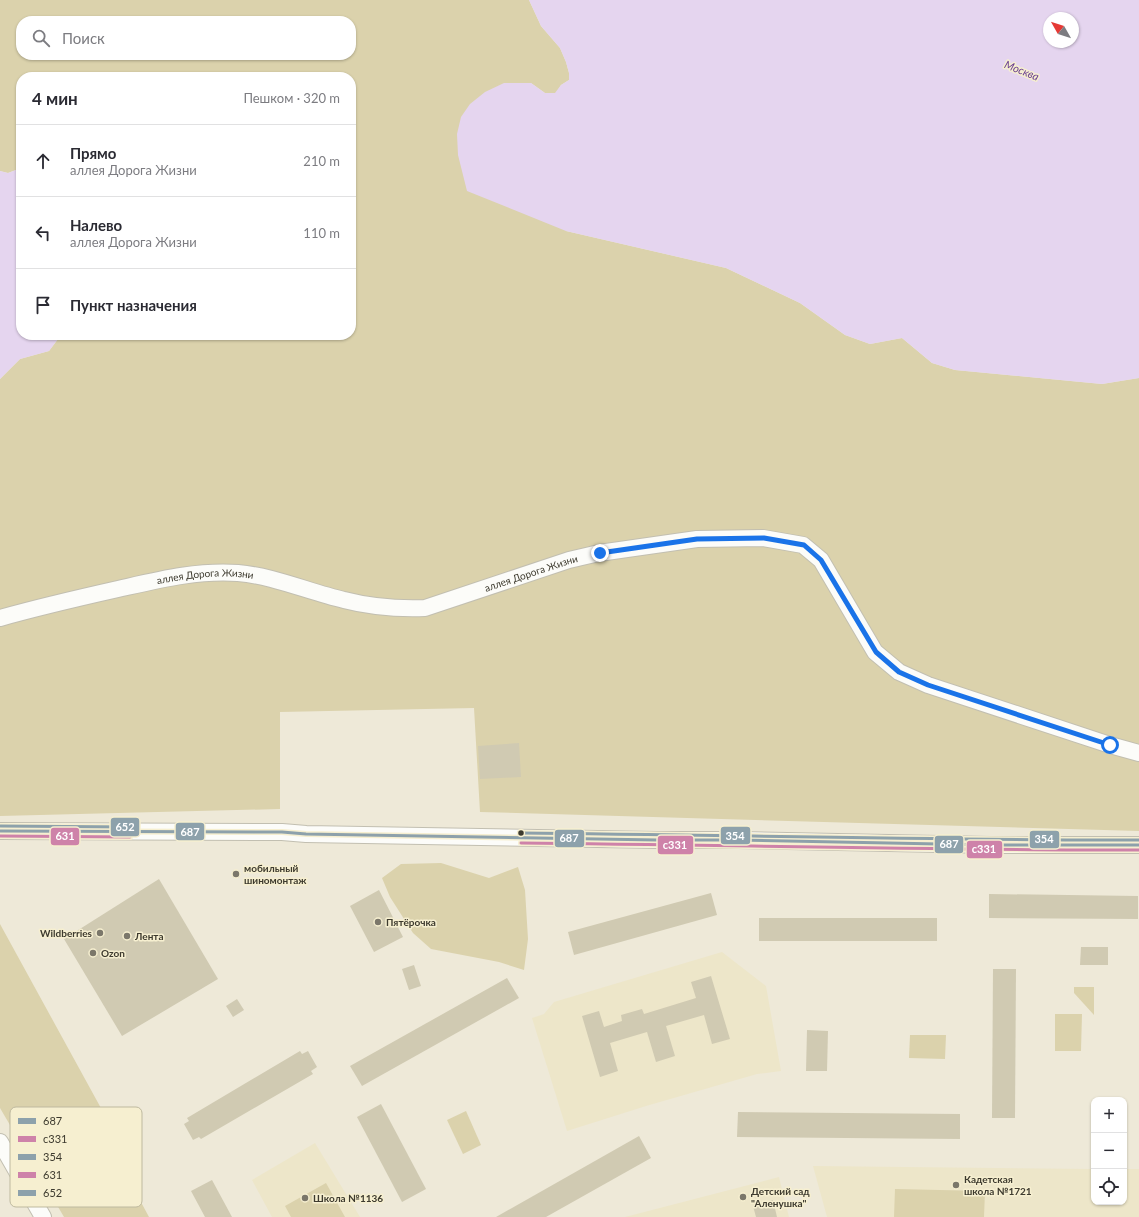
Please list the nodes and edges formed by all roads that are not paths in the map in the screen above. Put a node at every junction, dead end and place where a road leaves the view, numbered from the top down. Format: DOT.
graph roads {
  1 [pos="0,618"];
  2 [pos="1139,753"];
  3 [pos="0,831"];
  4 [pos="1139,845"];
  5 [pos="0,1142"];
  6 [pos="10,1159"];
  7 [pos="37,1207"];
  8 [pos="43,1217"];
  1 -- 2 [label="street, аллея Дорога Жизни"];
  3 -- 4 [label="street"];
  5 -- 6 [label="street"];
  7 -- 8 [label="street"];
}
